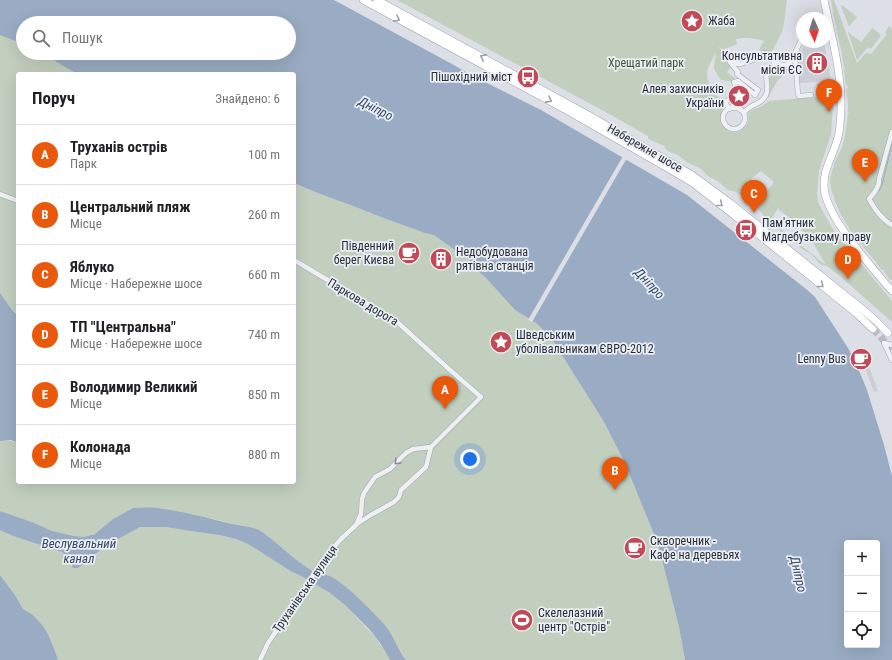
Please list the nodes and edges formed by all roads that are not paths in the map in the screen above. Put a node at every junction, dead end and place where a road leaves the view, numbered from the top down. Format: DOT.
graph roads {
  1 [pos="363,0"];
  2 [pos="377,0"];
  3 [pos="824,0"];
  4 [pos="826,12"];
  5 [pos="832,43"];
  6 [pos="797,48"];
  7 [pos="795,57"];
  8 [pos="774,62"];
  9 [pos="811,95"];
  10 [pos="730,108"];
  11 [pos="743,112"];
  12 [pos="892,132"];
  13 [pos="0,194"];
  14 [pos="16,200"];
  15 [pos="892,225"];
  16 [pos="296,261"];
  17 [pos="892,291"];
  18 [pos="874,329"];
  19 [pos="888,333"];
  20 [pos="892,345"];
  21 [pos="892,360"];
  22 [pos="431,447"];
  23 [pos="357,524"];
  24 [pos="260,660"];
  1 -- 18 [label="main road, Набережне шосе, one-way"];
  19 -- 2 [label="main road, Набережне шосе, one-way"];
  3 -- 4 [label="main road"];
  5 -- 17 [label="main road"];
  6 -- 7 [label="street"];
  7 -- 8 [label="street"];
  7 -- 9 [label="street"];
  8 -- 10 [label="street"];
  8 -- 11 [label="street"];
  10 -- 11 [label="street"];
  10 -- 11 [label="street"];
  12 -- 15 [label="street"];
  13 -- 14 [label="street"];
  16 -- 22 [label="street, Паркова дорога"];
  20 -- 21 [label="street"];
  22 -- 23 [label="street, Труханівська вулиця"];
  22 -- 23 [label="street, one-way"];
  23 -- 24 [label="street, Труханівська вулиця"];
}
